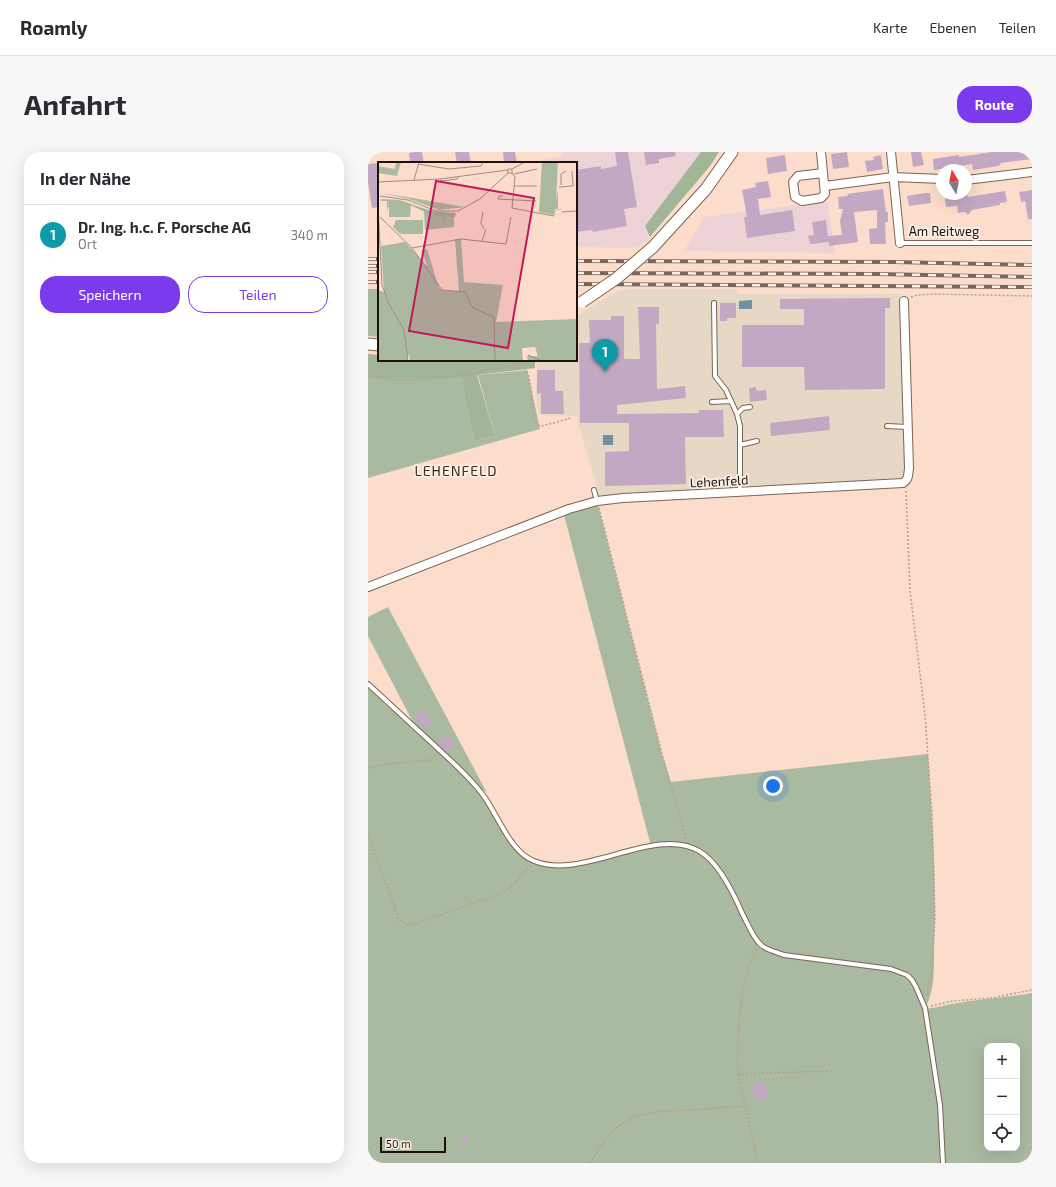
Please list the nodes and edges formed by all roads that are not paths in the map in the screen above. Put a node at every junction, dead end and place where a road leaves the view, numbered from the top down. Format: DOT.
graph roads {
  1 [pos="732,152"];
  2 [pos="821,152"];
  3 [pos="892,152"];
  4 [pos="1032,172"];
  5 [pos="823,173"];
  6 [pos="894,178"];
  7 [pos="972,179"];
  8 [pos="936,180"];
  9 [pos="825,186"];
  10 [pos="900,243"];
  11 [pos="1032,243"];
  12 [pos="904,301"];
  13 [pos="714,303"];
  14 [pos="579,304"];
  15 [pos="368,344"];
  16 [pos="378,345"];
  17 [pos="731,401"];
  18 [pos="712,402"];
  19 [pos="750,407"];
  20 [pos="737,414"];
  21 [pos="887,426"];
  22 [pos="907,427"];
  23 [pos="757,441"];
  24 [pos="740,445"];
  25 [pos="594,490"];
  26 [pos="740,492"];
  27 [pos="597,501"];
  28 [pos="368,586"];
  29 [pos="368,684"];
  30 [pos="944,1163"];
  1 -- 14 [label="main road, bridge"];
  2 -- 5 [label="street"];
  3 -- 6 [label="street, Am Reitweg"];
  4 -- 7 [label="street"];
  5 -- 9 [label="street"];
  5 -- 9 [label="street"];
  6 -- 8 [label="street"];
  6 -- 9 [label="street"];
  6 -- 10 [label="street, Am Reitweg"];
  10 -- 11 [label="lane, Am Reitweg"];
  12 -- 22 [label="street"];
  13 -- 17 [label="lane"];
  15 -- 16 [label="main road"];
  17 -- 18 [label="lane"];
  17 -- 20 [label="lane"];
  19 -- 20 [label="lane"];
  20 -- 24 [label="lane"];
  21 -- 22 [label="lane"];
  22 -- 26 [label="street, Lehenfeld"];
  23 -- 24 [label="lane"];
  24 -- 26 [label="lane"];
  25 -- 27 [label="lane"];
  26 -- 27 [label="street, Lehenfeld"];
  27 -- 28 [label="street, Lehenfeld"];
  29 -- 30 [label="lane"];
}
